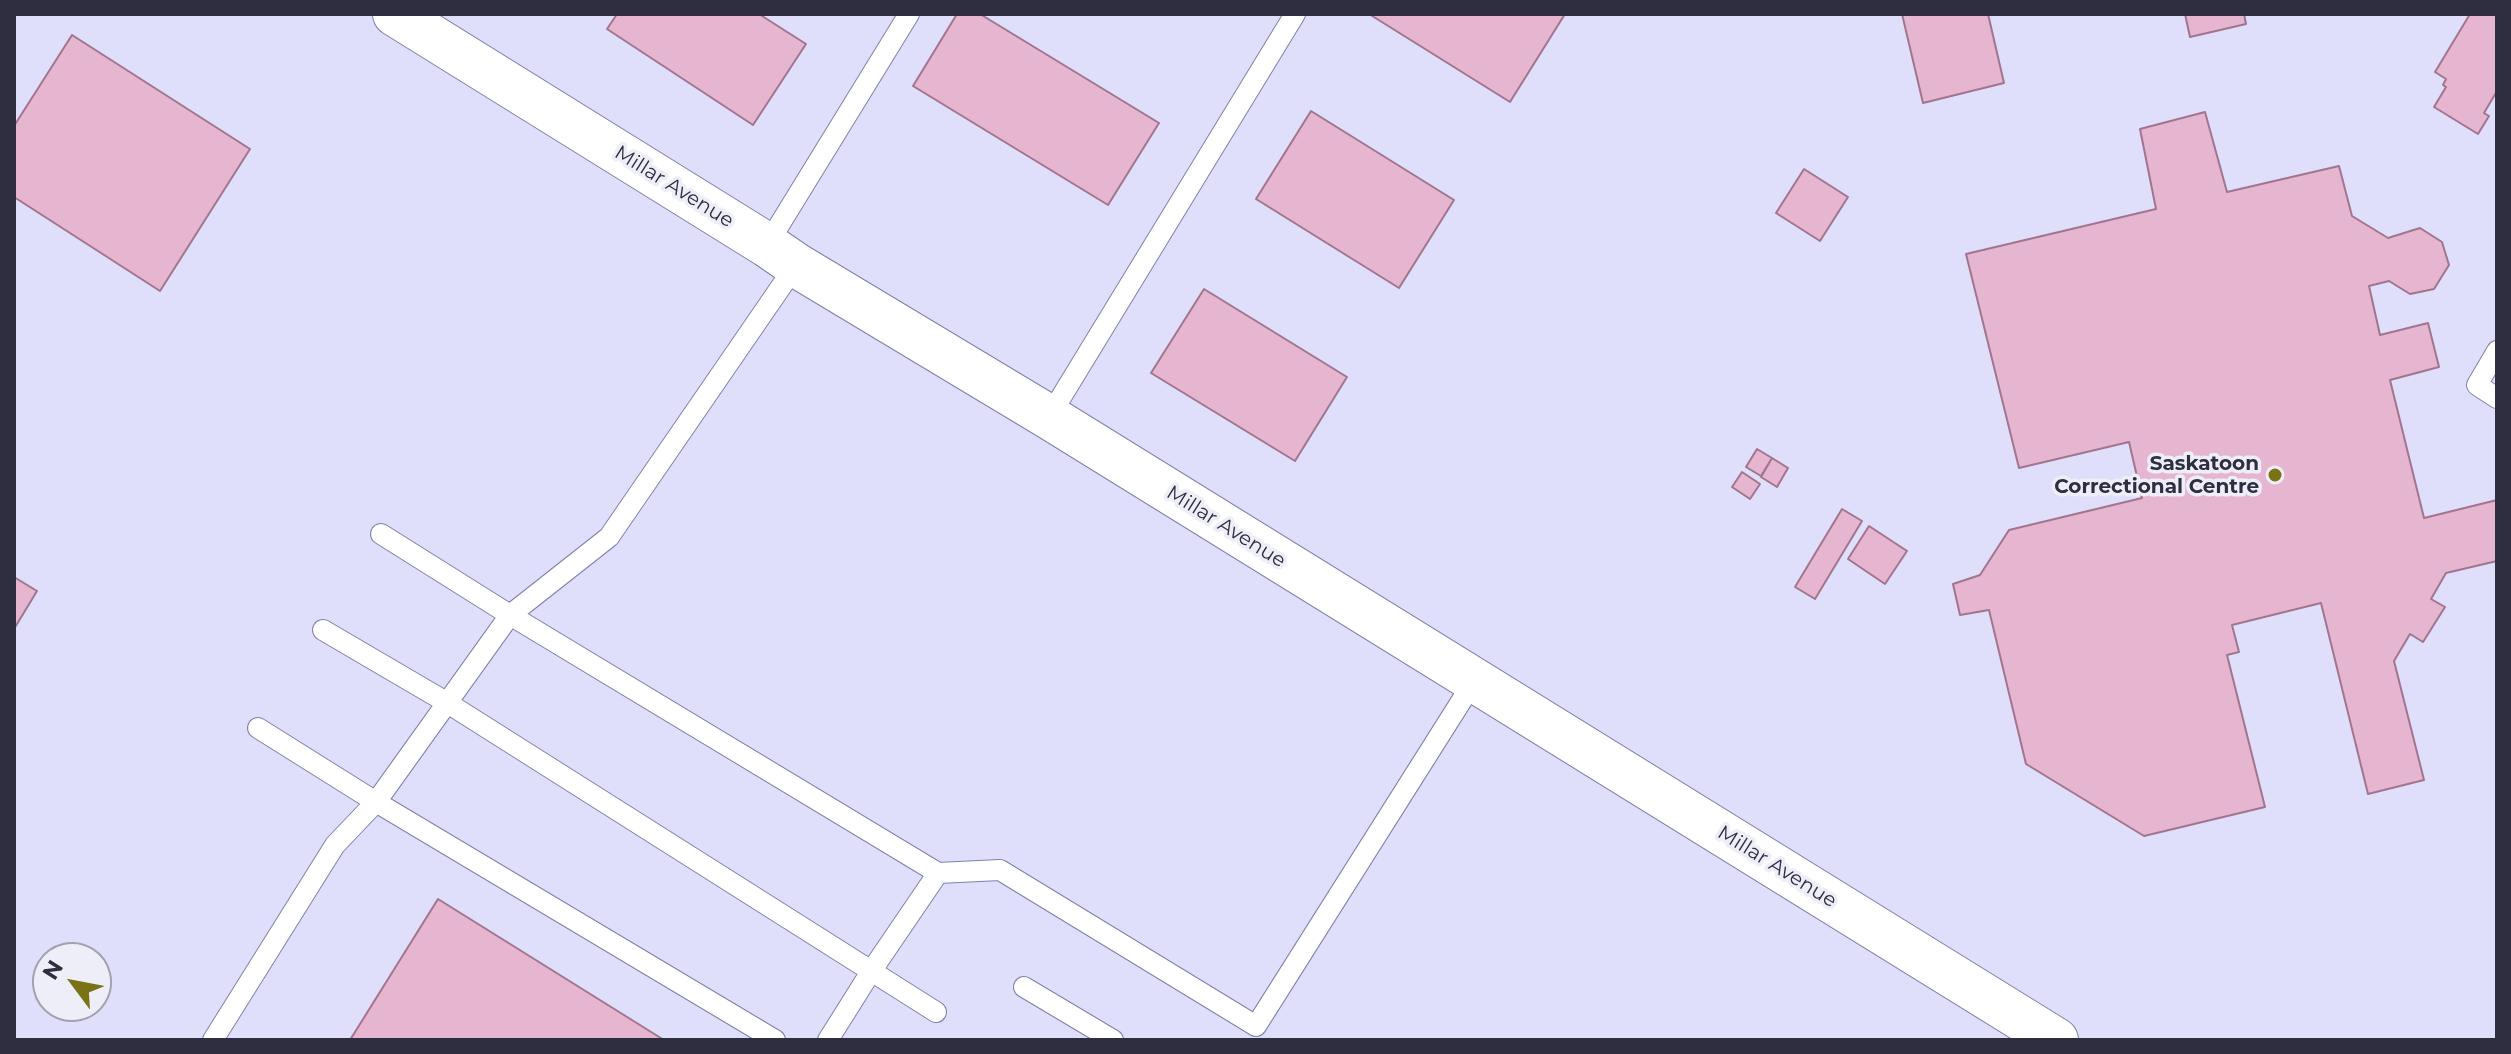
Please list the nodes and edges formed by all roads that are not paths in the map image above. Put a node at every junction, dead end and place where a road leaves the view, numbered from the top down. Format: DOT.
graph roads {
  1 [pos="395,14"];
  2 [pos="909,14"];
  3 [pos="1295,14"];
  4 [pos="782,255"];
  5 [pos="2497,351"];
  6 [pos="2497,398"];
  7 [pos="1049,417"];
  8 [pos="381,534"];
  9 [pos="510,615"];
  10 [pos="323,630"];
  11 [pos="1474,681"];
  12 [pos="446,702"];
  13 [pos="258,728"];
  14 [pos="376,802"];
  15 [pos="938,873"];
  16 [pos="872,970"];
  17 [pos="1024,987"];
  18 [pos="936,1012"];
  19 [pos="1251,1033"];
  20 [pos="213,1040"];
  21 [pos="775,1040"];
  22 [pos="828,1040"];
  23 [pos="1113,1040"];
  24 [pos="2056,1040"];
  1 -- 4 [label="street, Millar Avenue"];
  2 -- 4 [label="lane"];
  3 -- 7 [label="lane"];
  4 -- 7 [label="street, Millar Avenue"];
  4 -- 9 [label="lane"];
  5 -- 6 [label="lane"];
  7 -- 11 [label="street, Millar Avenue"];
  8 -- 9 [label="lane"];
  9 -- 12 [label="lane"];
  9 -- 15 [label="lane"];
  10 -- 12 [label="lane"];
  11 -- 19 [label="lane"];
  11 -- 24 [label="street, Millar Avenue"];
  12 -- 14 [label="lane"];
  12 -- 16 [label="lane"];
  13 -- 14 [label="lane"];
  14 -- 20 [label="lane"];
  14 -- 21 [label="lane"];
  15 -- 16 [label="lane"];
  15 -- 19 [label="lane"];
  16 -- 18 [label="lane"];
  16 -- 22 [label="lane"];
  17 -- 23 [label="lane"];
}
